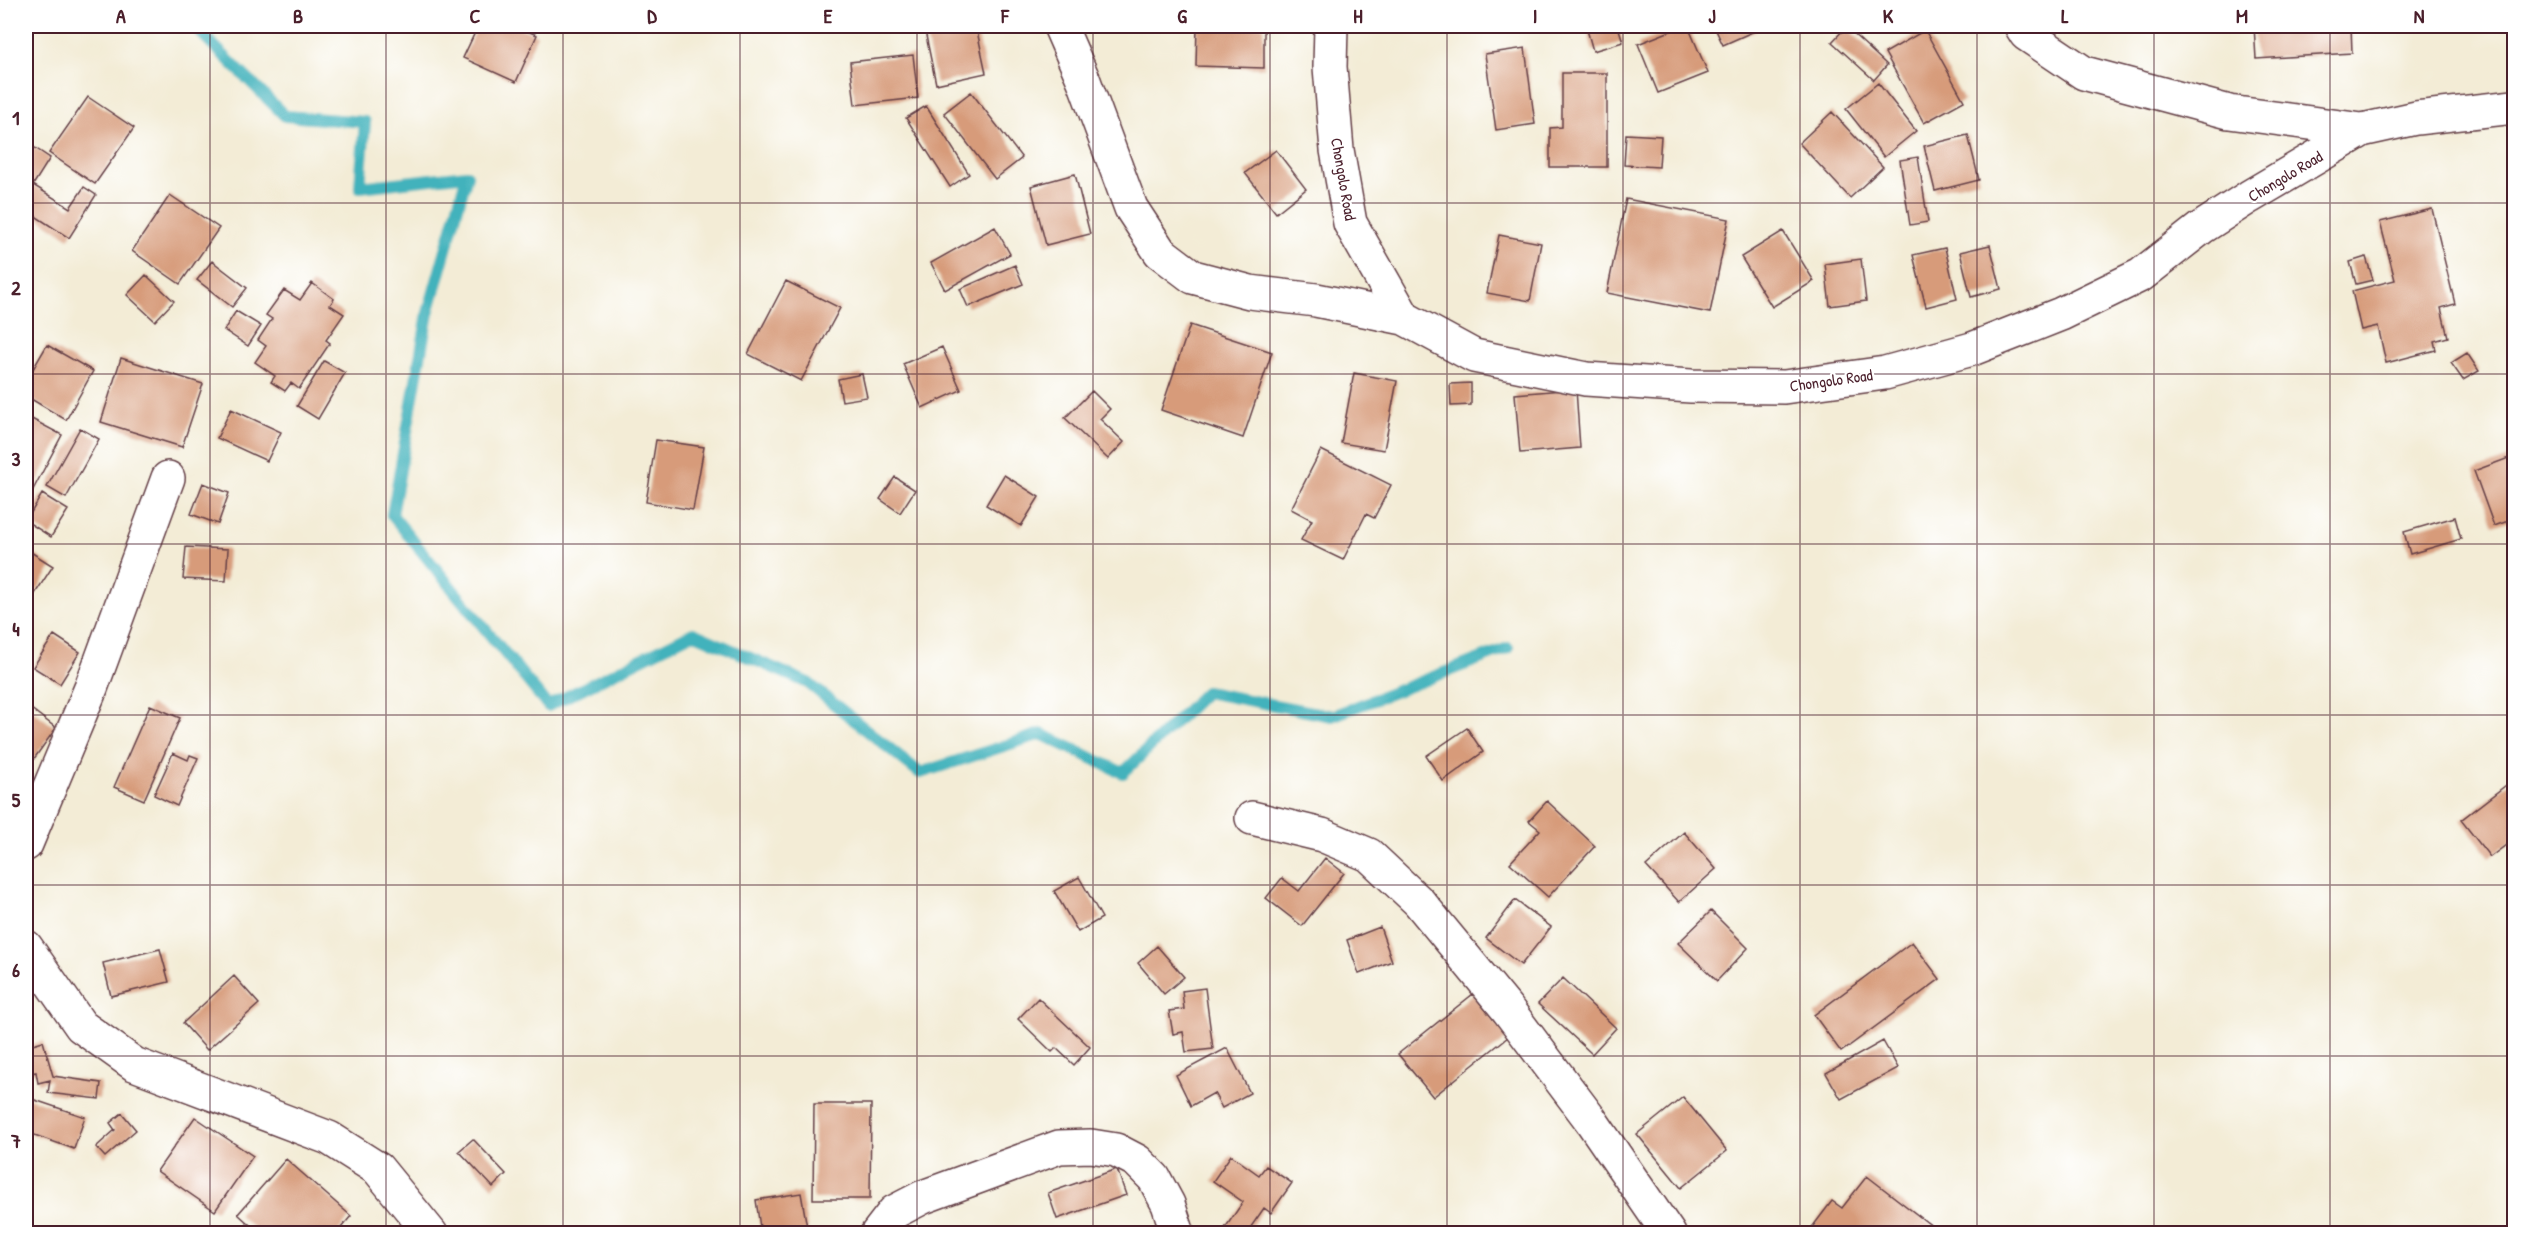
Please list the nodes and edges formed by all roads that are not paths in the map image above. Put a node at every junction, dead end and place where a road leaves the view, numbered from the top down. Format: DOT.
graph roads {
  1 [pos="1060,26"];
  2 [pos="1331,26"];
  3 [pos="2021,26"];
  4 [pos="2514,107"];
  5 [pos="2362,130"];
  6 [pos="1404,318"];
  7 [pos="168,478"];
  8 [pos="1252,818"];
  9 [pos="26,844"];
  10 [pos="26,947"];
  11 [pos="431,1233"];
  12 [pos="877,1233"];
  13 [pos="1178,1233"];
  14 [pos="1669,1233"];
  1 -- 6 [label="street"];
  2 -- 6 [label="street, Chongolo Road"];
  3 -- 5 [label="street"];
  4 -- 5 [label="street, Chongolo Road"];
  5 -- 6 [label="street, Chongolo Road"];
  7 -- 9 [label="street"];
  8 -- 14 [label="street"];
  10 -- 11 [label="street"];
  12 -- 13 [label="street"];
}
